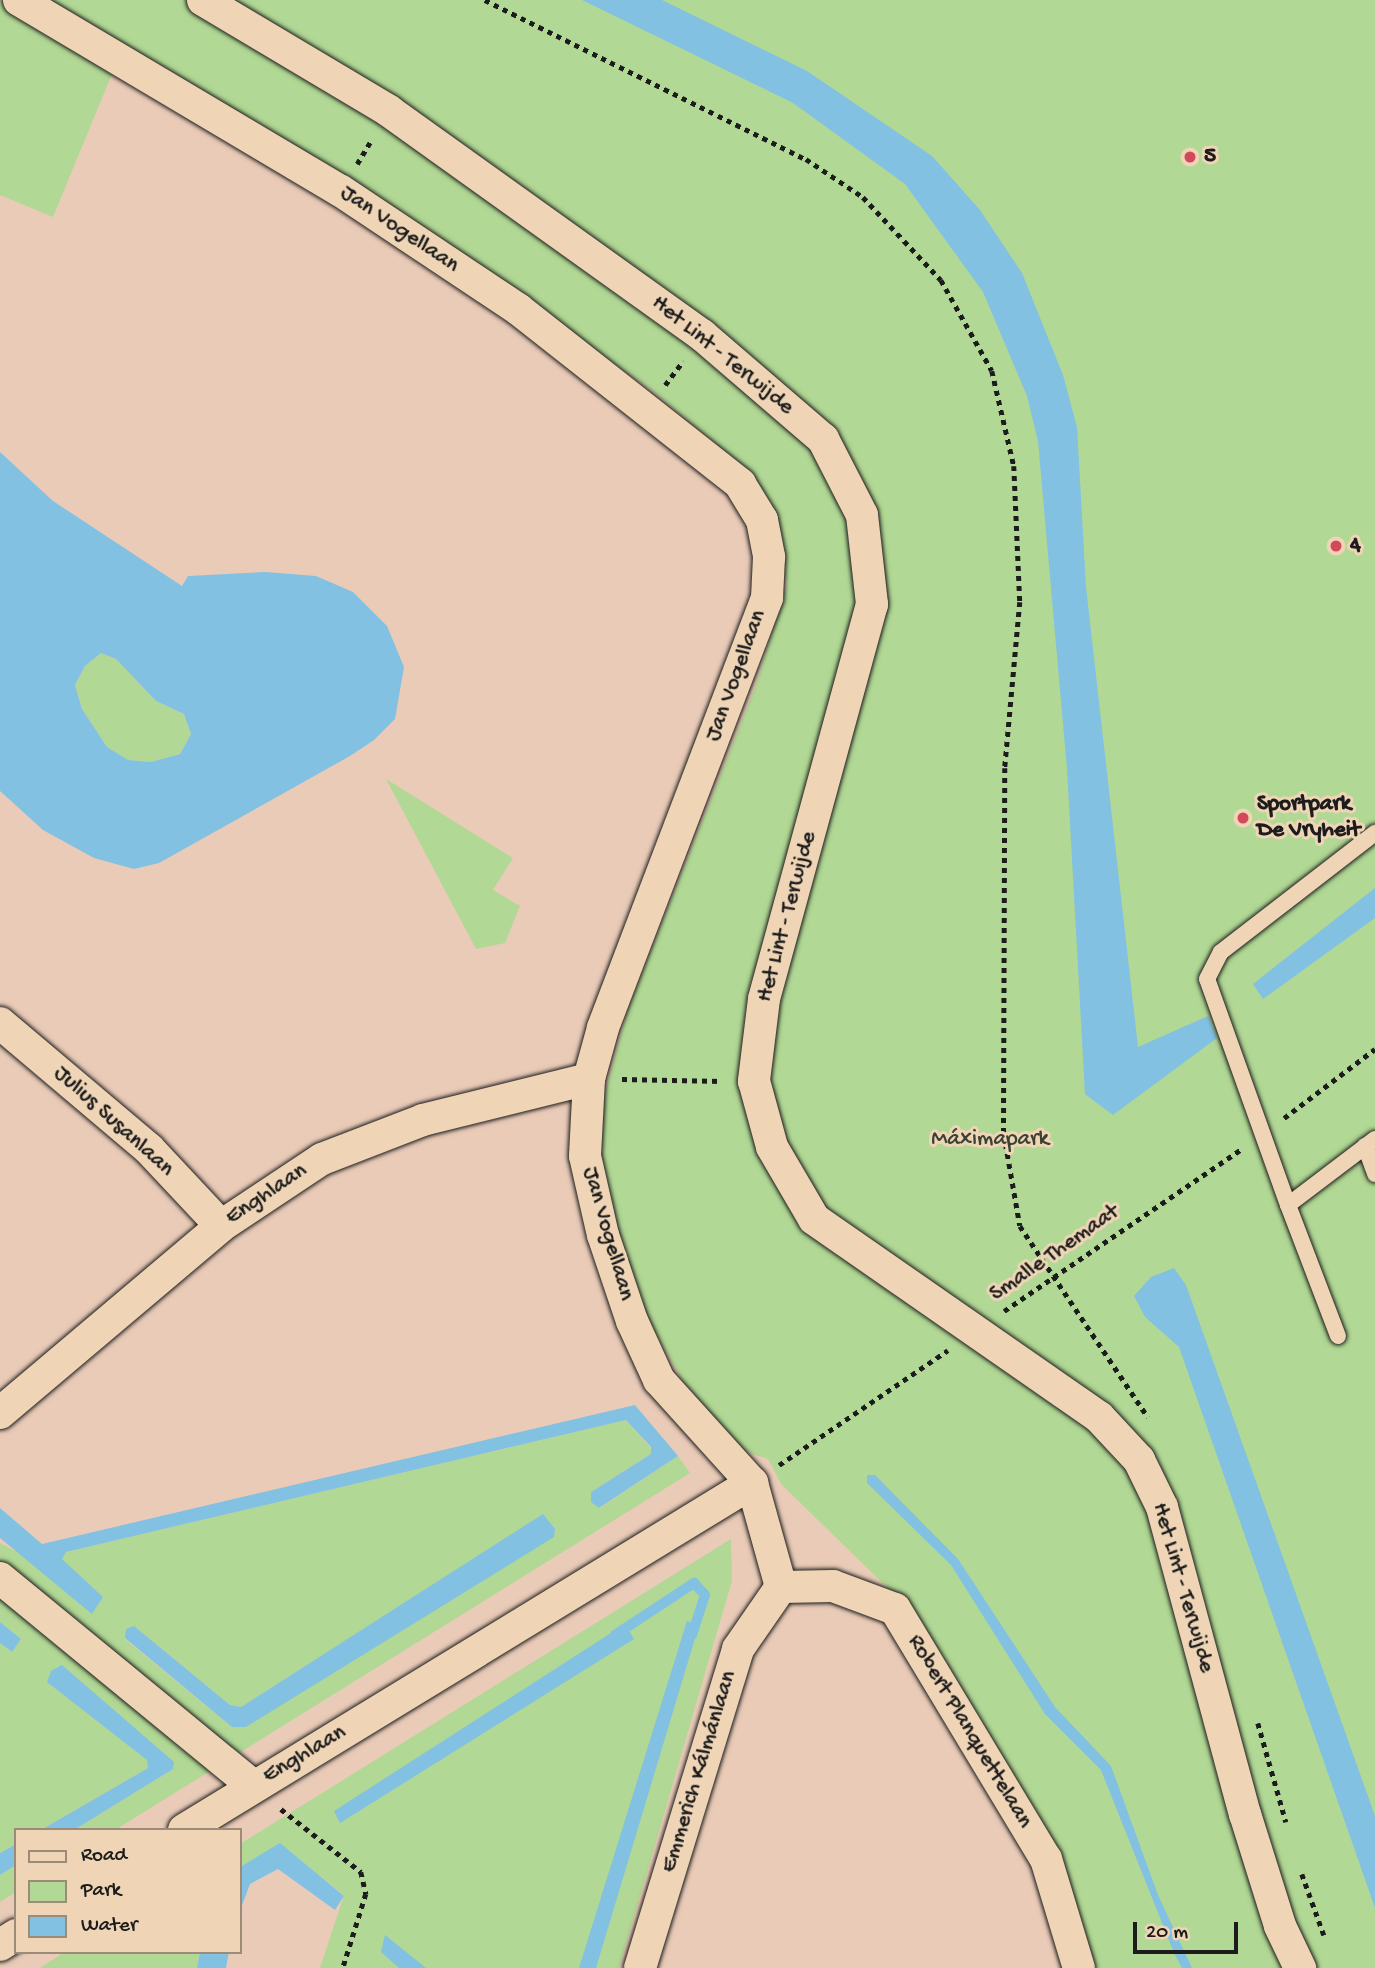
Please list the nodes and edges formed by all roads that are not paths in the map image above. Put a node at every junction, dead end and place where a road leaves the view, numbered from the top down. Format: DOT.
graph roads {
  1 [pos="19,0"];
  2 [pos="203,0"];
  3 [pos="1375,833"];
  4 [pos="0,1023"];
  5 [pos="589,1079"];
  6 [pos="1370,1143"];
  7 [pos="1375,1174"];
  8 [pos="1288,1205"];
  9 [pos="221,1226"];
  10 [pos="1338,1336"];
  11 [pos="0,1413"];
  12 [pos="752,1483"];
  13 [pos="0,1578"];
  14 [pos="781,1587"];
  15 [pos="253,1786"];
  16 [pos="187,1828"];
  17 [pos="640,1968"];
  18 [pos="1079,1968"];
  19 [pos="1300,1968"];
  1 -- 5 [label="street, Jan Vogellaan"];
  2 -- 19 [label="street, Het Lint - Terwijde"];
  3 -- 8 [label="lane"];
  4 -- 9 [label="street, Julius Susanlaan"];
  5 -- 9 [label="street, Enghlaan"];
  5 -- 12 [label="street, Jan Vogellaan"];
  6 -- 7 [label="lane"];
  6 -- 8 [label="lane"];
  8 -- 10 [label="lane"];
  9 -- 11 [label="street, Enghlaan"];
  12 -- 14 [label="street, Jan Vogellaan"];
  12 -- 15 [label="street, Enghlaan"];
  13 -- 15 [label="street, Enghlaan"];
  14 -- 17 [label="street, Emmerich Kálmánlaan"];
  14 -- 18 [label="street, Robert Planquettelaan"];
  15 -- 16 [label="street, Enghlaan"];
}
